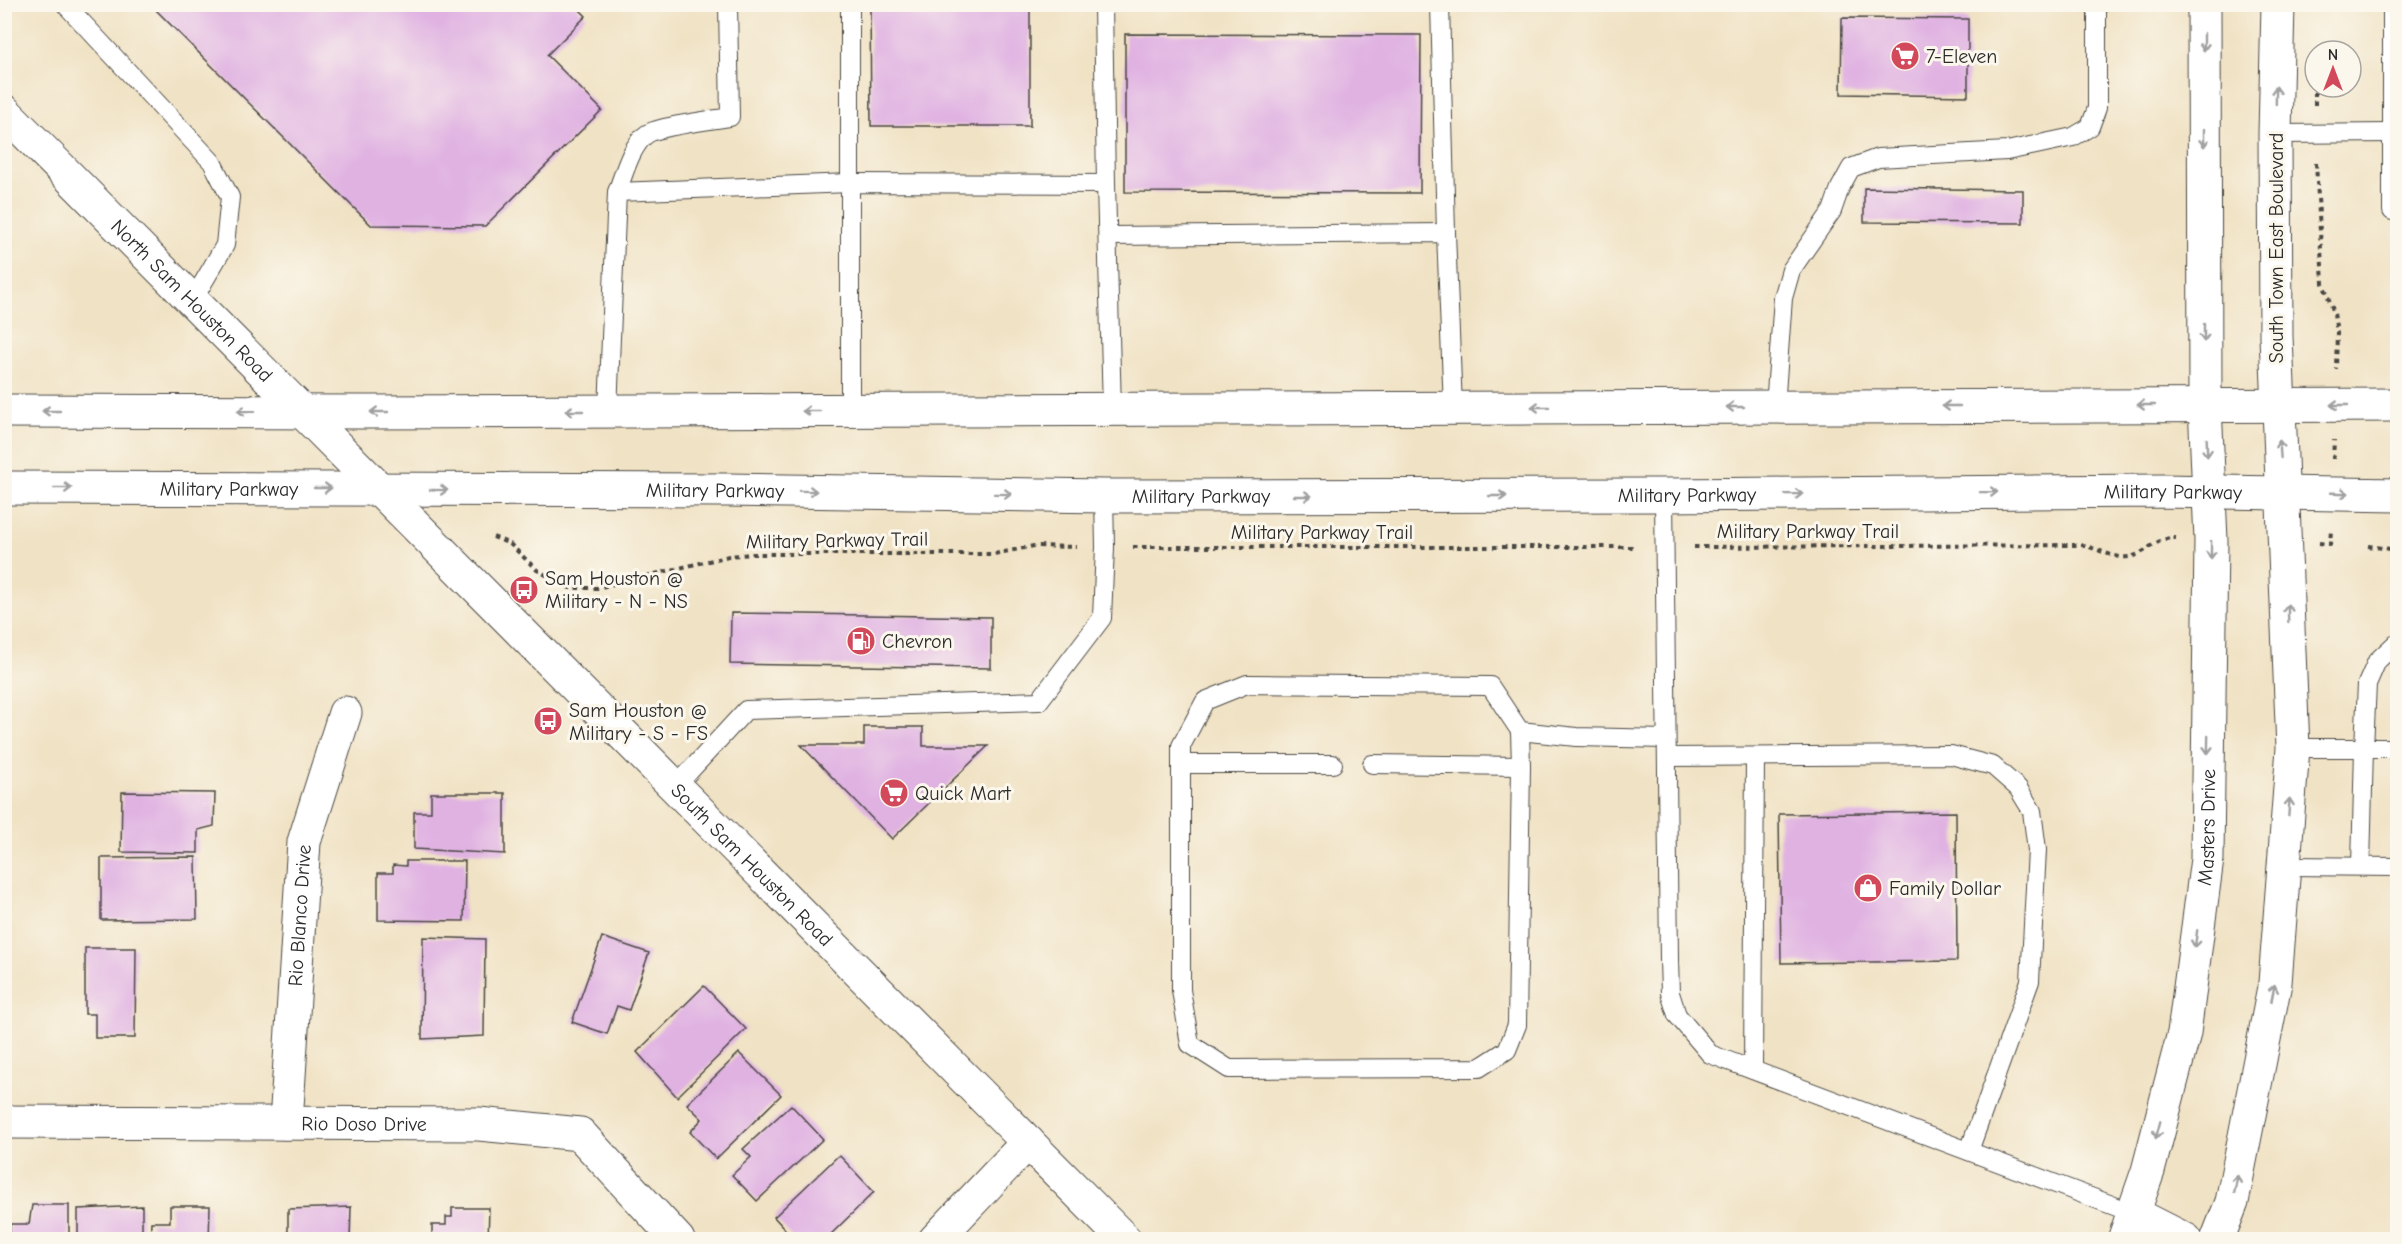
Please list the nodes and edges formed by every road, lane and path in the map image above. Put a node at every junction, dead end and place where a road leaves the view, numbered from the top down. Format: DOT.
graph roads {
  1 [pos="65,4"];
  2 [pos="728,4"];
  3 [pos="850,4"];
  4 [pos="1103,4"];
  5 [pos="1440,4"];
  6 [pos="2097,4"];
  7 [pos="2204,4"];
  8 [pos="2278,4"];
  9 [pos="2392,4"];
  10 [pos="2315,99"];
  11 [pos="4,111"];
  12 [pos="2392,133"];
  13 [pos="2275,134"];
  14 [pos="2315,134"];
  15 [pos="850,183"];
  16 [pos="1107,184"];
  17 [pos="617,192"];
  18 [pos="2397,211"];
  19 [pos="1446,233"];
  20 [pos="1108,236"];
  21 [pos="193,300"];
  22 [pos="2337,333"];
  23 [pos="2205,405"];
  24 [pos="2397,405"];
  25 [pos="1775,406"];
  26 [pos="2278,406"];
  27 [pos="1453,408"];
  28 [pos="1112,410"];
  29 [pos="4,411"];
  30 [pos="608,411"];
  31 [pos="850,411"];
  32 [pos="305,412"];
  33 [pos="4,488"];
  34 [pos="380,488"];
  35 [pos="2209,492"];
  36 [pos="2283,492"];
  37 [pos="1664,495"];
  38 [pos="1104,496"];
  39 [pos="2397,497"];
  40 [pos="493,537"];
  41 [pos="2164,537"];
  42 [pos="2368,546"];
  43 [pos="1105,547"];
  44 [pos="1665,547"];
  45 [pos="2397,550"];
  46 [pos="2397,645"];
  47 [pos="345,714"];
  48 [pos="1520,731"];
  49 [pos="1667,748"];
  50 [pos="2293,748"];
  51 [pos="2364,748"];
  52 [pos="2397,748"];
  53 [pos="1755,757"];
  54 [pos="1181,764"];
  55 [pos="1333,764"];
  56 [pos="1372,764"];
  57 [pos="1521,765"];
  58 [pos="676,786"];
  59 [pos="2285,866"];
  60 [pos="2361,866"];
  61 [pos="2397,867"];
  62 [pos="1753,1070"];
  63 [pos="4,1122"];
  64 [pos="286,1123"];
  65 [pos="1028,1142"];
  66 [pos="1969,1151"];
  67 [pos="2129,1226"];
  68 [pos="678,1239"];
  69 [pos="935,1239"];
  70 [pos="1125,1239"];
  71 [pos="2186,1239"];
  72 [pos="2217,1239"];
  1 -- 21 [label="lane"];
  2 -- 17 [label="lane"];
  3 -- 15 [label="lane"];
  4 -- 16 [label="lane"];
  5 -- 19 [label="lane"];
  6 -- 25 [label="lane"];
  7 -- 23 [label="main road, one-way"];
  13 -- 8 [label="main road, South Town East Boulevard, one-way"];
  9 -- 12 [label="lane"];
  10 -- 14 [label="path"];
  11 -- 21 [label="main road, North Sam Houston Road"];
  12 -- 14 [label="lane"];
  12 -- 18 [label="lane"];
  13 -- 14 [label="lane"];
  13 -- 26 [label="main road, South Town East Boulevard"];
  14 -- 22 [label="path"];
  15 -- 16 [label="lane"];
  15 -- 17 [label="lane"];
  15 -- 31 [label="lane"];
  16 -- 20 [label="lane"];
  17 -- 30 [label="lane"];
  19 -- 20 [label="lane"];
  19 -- 27 [label="lane"];
  20 -- 28 [label="lane"];
  21 -- 32 [label="main road, North Sam Houston Road"];
  23 -- 25 [label="main road, one-way"];
  23 -- 26 [label="main road"];
  23 -- 35 [label="main road, Masters Drive, one-way"];
  24 -- 26 [label="main road, one-way"];
  25 -- 27 [label="main road, one-way"];
  36 -- 26 [label="main road, South Town East Boulevard, one-way"];
  27 -- 28 [label="main road"];
  28 -- 31 [label="main road"];
  32 -- 29 [label="main road, one-way"];
  31 -- 30 [label="main road, one-way"];
  30 -- 32 [label="main road, one-way"];
  32 -- 34 [label="main road, North Sam Houston Road"];
  33 -- 34 [label="main road, Military Parkway, one-way"];
  34 -- 38 [label="main road, Military Parkway, one-way"];
  34 -- 58 [label="main road, South Sam Houston Road"];
  35 -- 36 [label="main road, Military Parkway"];
  37 -- 35 [label="main road, Military Parkway, one-way"];
  35 -- 67 [label="main road, Masters Drive, one-way"];
  36 -- 39 [label="main road, Military Parkway, one-way"];
  50 -- 36 [label="main road, one-way"];
  38 -- 37 [label="main road, Military Parkway, one-way"];
  37 -- 44 [label="lane"];
  38 -- 43 [label="lane"];
  40 -- 43 [label="path, Military Parkway Trail"];
  41 -- 44 [label="path, Military Parkway Trail"];
  42 -- 45 [label="path"];
  43 -- 44 [label="path, Military Parkway Trail"];
  43 -- 58 [label="lane"];
  44 -- 49 [label="lane"];
  46 -- 51 [label="lane"];
  47 -- 64 [label="main road, Rio Blanco Drive"];
  48 -- 49 [label="lane"];
  48 -- 54 [label="lane"];
  48 -- 57 [label="lane"];
  49 -- 53 [label="lane"];
  49 -- 62 [label="lane"];
  50 -- 51 [label="lane"];
  59 -- 50 [label="main road, one-way"];
  51 -- 52 [label="lane"];
  51 -- 60 [label="lane"];
  53 -- 62 [label="lane"];
  53 -- 66 [label="lane"];
  54 -- 55 [label="lane"];
  54 -- 57 [label="lane"];
  56 -- 57 [label="lane"];
  58 -- 65 [label="main road, South Sam Houston Road"];
  59 -- 60 [label="lane"];
  72 -- 59 [label="main road, one-way"];
  60 -- 61 [label="lane"];
  62 -- 66 [label="lane"];
  63 -- 64 [label="main road, Rio Doso Drive"];
  64 -- 68 [label="main road, Rio Doso Drive"];
  65 -- 69 [label="main road"];
  65 -- 70 [label="main road, South Sam Houston Road"];
  66 -- 67 [label="lane"];
  67 -- 71 [label="main road"];
}
